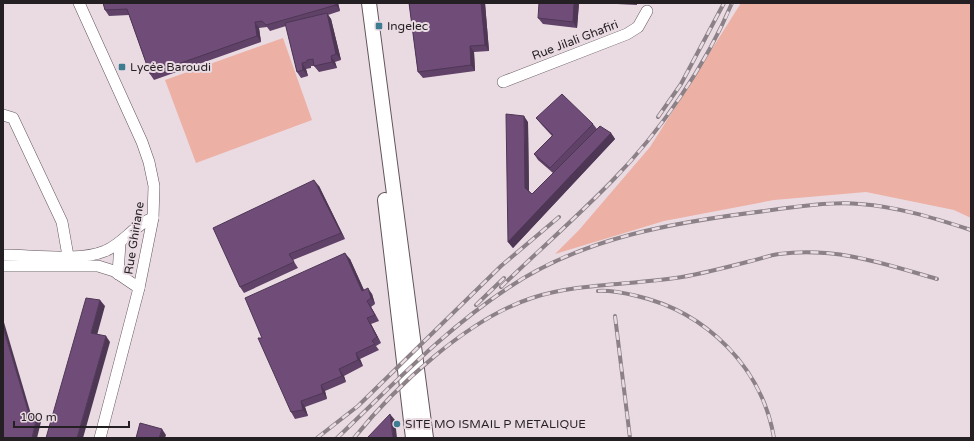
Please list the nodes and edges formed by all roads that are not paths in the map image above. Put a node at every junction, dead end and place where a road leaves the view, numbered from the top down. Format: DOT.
graph roads {
  1 [pos="79,3"];
  2 [pos="360,3"];
  3 [pos="369,3"];
  4 [pos="647,11"];
  5 [pos="503,82"];
  6 [pos="3,115"];
  7 [pos="153,218"];
  8 [pos="120,243"];
  9 [pos="3,256"];
  10 [pos="68,256"];
  11 [pos="3,266"];
  12 [pos="118,274"];
  13 [pos="139,288"];
  14 [pos="100,438"];
  15 [pos="413,438"];
  16 [pos="426,438"];
  1 -- 7 [label="street, Rue Ghiriane"];
  2 -- 15 [label="main road"];
  3 -- 16 [label="main road"];
  4 -- 5 [label="street, Rue Jilali Ghafiri"];
  6 -- 10 [label="street"];
  7 -- 8 [label="street"];
  7 -- 13 [label="street, Rue Ghiriane"];
  8 -- 10 [label="street"];
  8 -- 12 [label="street"];
  9 -- 10 [label="street"];
  11 -- 12 [label="street"];
  12 -- 13 [label="street"];
  13 -- 14 [label="street, Rue Ghiriane"];
}
